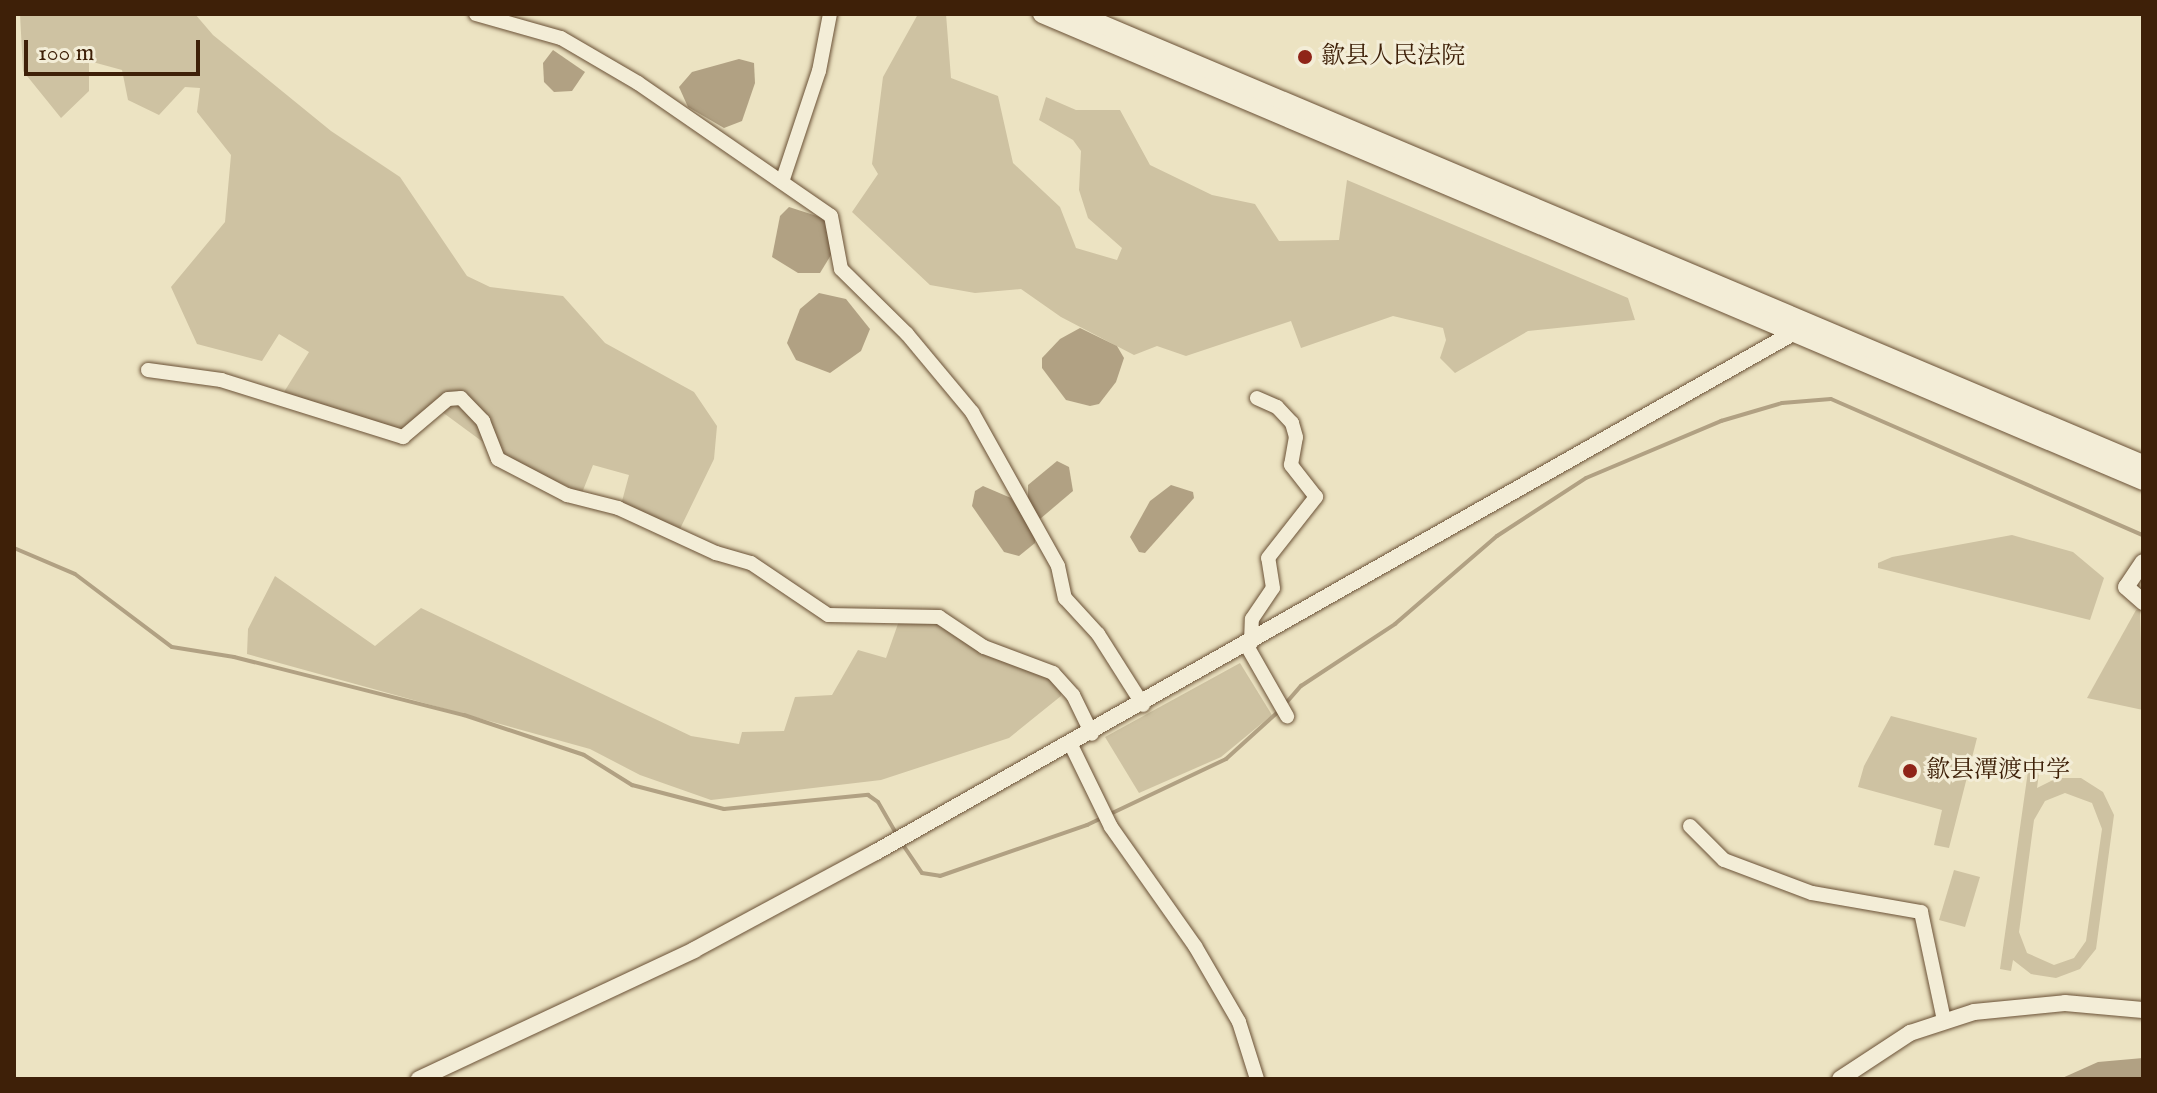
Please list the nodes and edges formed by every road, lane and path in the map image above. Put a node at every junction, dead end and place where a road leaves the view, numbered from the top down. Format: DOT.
graph roads {
  1 [pos="476,14"];
  2 [pos="830,14"];
  3 [pos="1042,14"];
  4 [pos="1078,14"];
  5 [pos="782,182"];
  6 [pos="1793,333"];
  7 [pos="148,370"];
  8 [pos="1257,398"];
  9 [pos="2143,464"];
  10 [pos="2143,481"];
  11 [pos="2143,562"];
  12 [pos="2143,602"];
  13 [pos="1249,645"];
  14 [pos="1143,705"];
  15 [pos="1287,716"];
  16 [pos="1092,734"];
  17 [pos="1071,745"];
  18 [pos="1690,826"];
  19 [pos="2143,1010"];
  20 [pos="1944,1020"];
  21 [pos="419,1079"];
  22 [pos="1257,1079"];
  23 [pos="1840,1079"];
  1 -- 5 [label="street"];
  2 -- 5 [label="street"];
  3 -- 6 [label="main road"];
  4 -- 9 [label="main road"];
  5 -- 14 [label="street"];
  6 -- 10 [label="main road"];
  6 -- 13 [label="street"];
  7 -- 16 [label="street"];
  8 -- 13 [label="street"];
  11 -- 12 [label="street"];
  13 -- 14 [label="street"];
  13 -- 15 [label="street"];
  14 -- 16 [label="street"];
  16 -- 17 [label="street"];
  17 -- 21 [label="street"];
  17 -- 22 [label="street"];
  18 -- 20 [label="street"];
  19 -- 20 [label="street"];
  20 -- 23 [label="street"];
}
